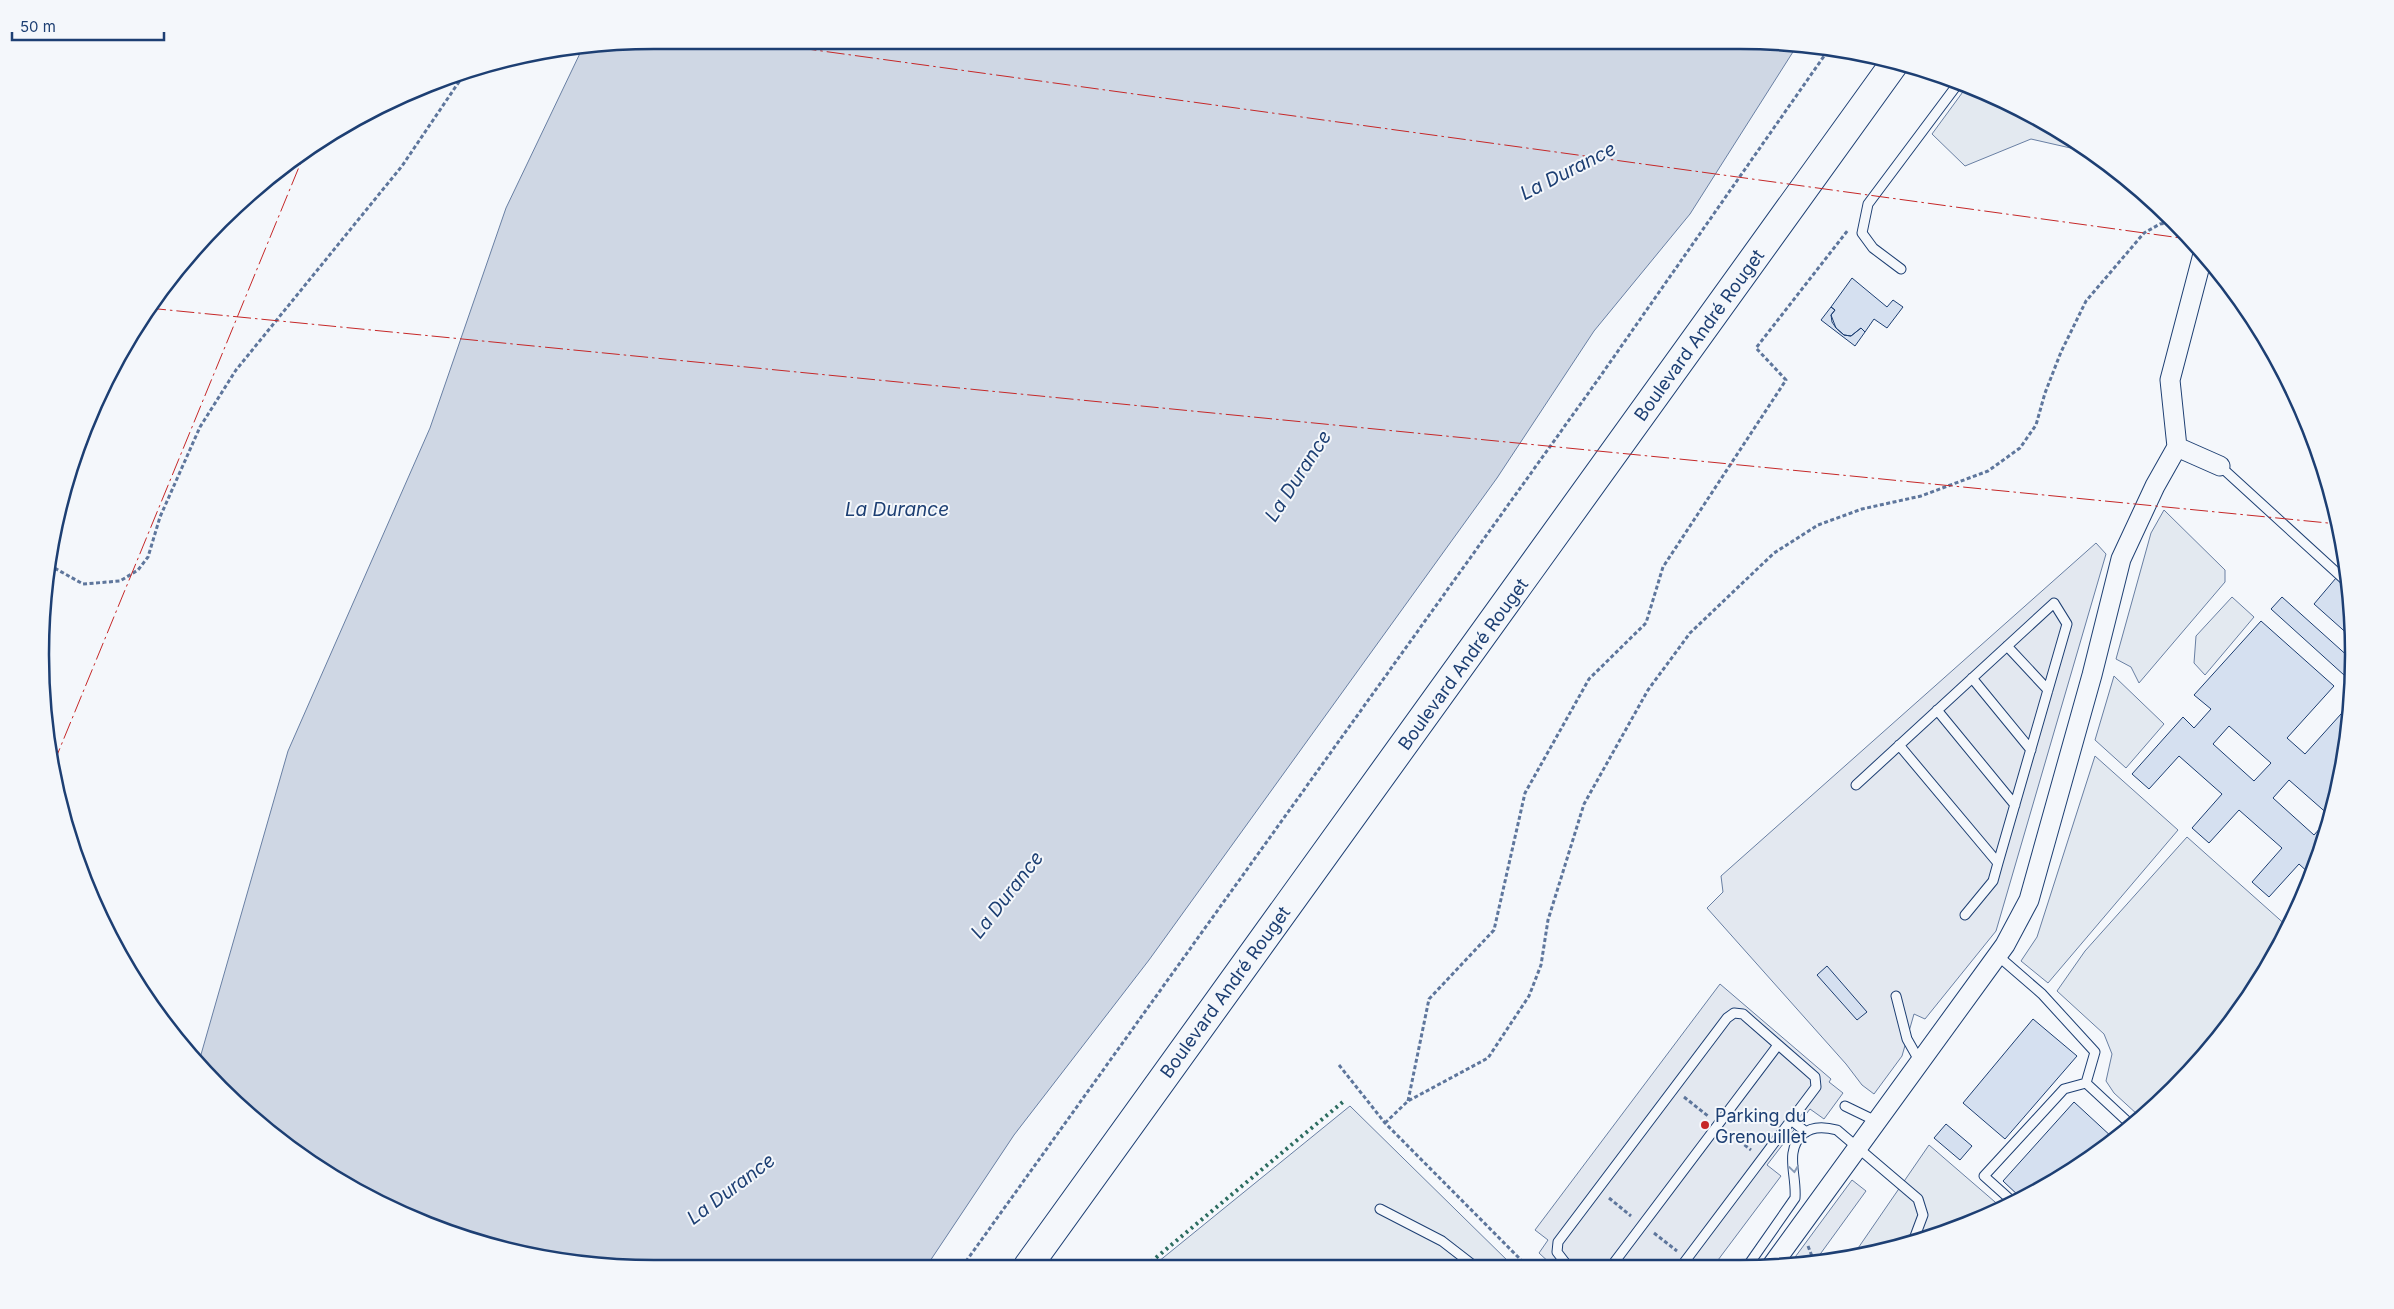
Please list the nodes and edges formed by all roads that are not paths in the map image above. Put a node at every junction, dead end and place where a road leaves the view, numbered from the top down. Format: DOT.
graph roads {
  1 [pos="1891,68"];
  2 [pos="1954,89"];
  3 [pos="2201,262"];
  4 [pos="1901,269"];
  5 [pos="2177,447"];
  6 [pos="2220,466"];
  7 [pos="2340,576"];
  8 [pos="2007,646"];
  9 [pos="1972,678"];
  10 [pos="2048,690"];
  11 [pos="1937,710"];
  12 [pos="1899,745"];
  13 [pos="2031,750"];
  14 [pos="1856,785"];
  15 [pos="2015,805"];
  16 [pos="1998,863"];
  17 [pos="1965,915"];
  18 [pos="1997,955"];
  19 [pos="1896,996"];
  20 [pos="1778,1045"];
  21 [pos="1920,1062"];
  22 [pos="2086,1083"];
  23 [pos="1845,1106"];
  24 [pos="1791,1120"];
  25 [pos="2126,1120"];
  26 [pos="1876,1121"];
  27 [pos="1806,1132"];
  28 [pos="1858,1147"];
  29 [pos="2008,1197"];
  30 [pos="1380,1209"];
  31 [pos="1916,1234"];
  32 [pos="1777,1259"];
  33 [pos="1032,1260"];
  34 [pos="1467,1260"];
  35 [pos="1563,1260"];
  36 [pos="1616,1260"];
  37 [pos="1686,1260"];
  38 [pos="1752,1260"];
  1 -- 33 [label="main road, Boulevard André Rouget"];
  2 -- 4 [label="lane"];
  3 -- 5 [label="street"];
  5 -- 6 [label="street"];
  5 -- 18 [label="street"];
  6 -- 7 [label="lane"];
  8 -- 9 [label="lane"];
  8 -- 10 [label="lane"];
  8 -- 10 [label="lane"];
  9 -- 11 [label="lane"];
  9 -- 13 [label="lane"];
  10 -- 13 [label="lane"];
  11 -- 12 [label="lane"];
  11 -- 15 [label="lane"];
  12 -- 14 [label="lane"];
  12 -- 16 [label="lane"];
  13 -- 15 [label="lane"];
  15 -- 16 [label="lane"];
  16 -- 17 [label="lane"];
  18 -- 21 [label="street"];
  18 -- 22 [label="lane"];
  19 -- 21 [label="lane"];
  20 -- 24 [label="lane"];
  20 -- 35 [label="lane"];
  20 -- 36 [label="lane"];
  21 -- 26 [label="street"];
  22 -- 25 [label="lane"];
  22 -- 29 [label="lane"];
  23 -- 26 [label="lane"];
  24 -- 27 [label="lane"];
  24 -- 37 [label="lane"];
  26 -- 28 [label="street"];
  27 -- 28 [label="lane"];
  27 -- 38 [label="lane, one-way"];
  28 -- 31 [label="lane"];
  28 -- 32 [label="street"];
  30 -- 34 [label="lane"];
}
